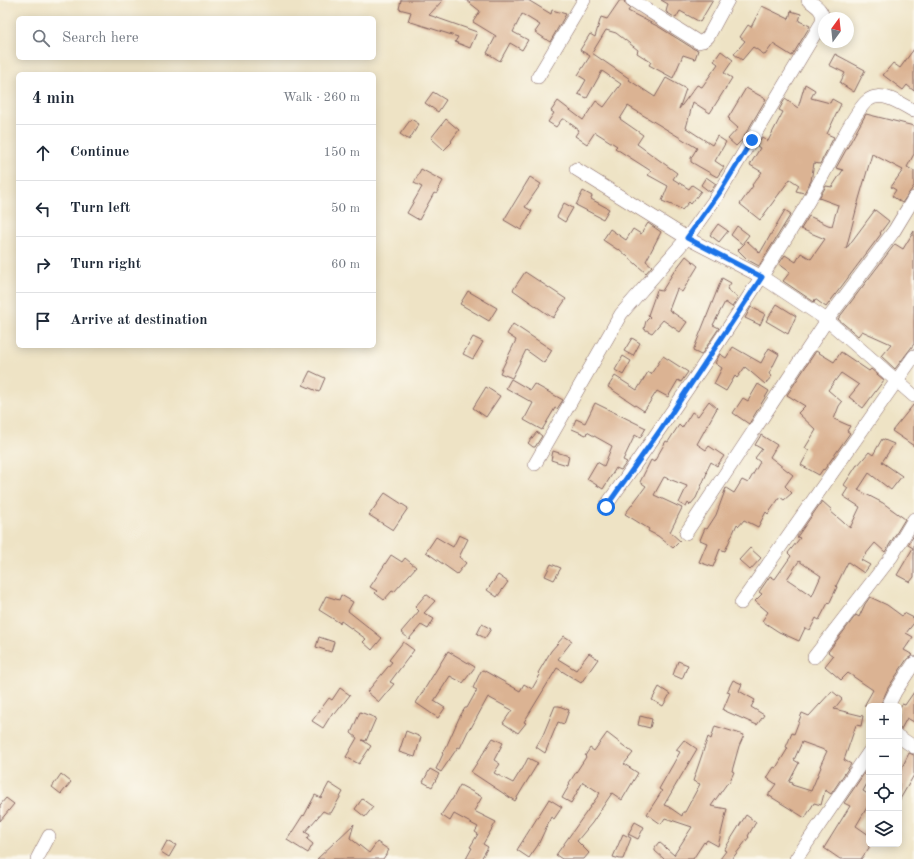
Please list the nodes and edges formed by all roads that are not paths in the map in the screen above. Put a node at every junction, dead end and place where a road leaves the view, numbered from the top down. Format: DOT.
graph roads {
  1 [pos="584,0"];
  2 [pos="632,0"];
  3 [pos="728,0"];
  4 [pos="808,0"];
  5 [pos="538,77"];
  6 [pos="914,111"];
  7 [pos="576,169"];
  8 [pos="914,198"];
  9 [pos="687,238"];
  10 [pos="762,277"];
  11 [pos="827,320"];
  12 [pos="914,356"];
  13 [pos="897,382"];
  14 [pos="914,396"];
  15 [pos="535,464"];
  16 [pos="606,507"];
  17 [pos="914,519"];
  18 [pos="686,533"];
  19 [pos="741,603"];
  20 [pos="814,658"];
  21 [pos="914,663"];
  22 [pos="890,703"];
  23 [pos="902,739"];
  24 [pos="914,747"];
  25 [pos="866,756"];
  26 [pos="49,836"];
  27 [pos="37,859"];
  28 [pos="796,859"];
  1 -- 5 [label="street"];
  2 -- 3 [label="street"];
  4 -- 9 [label="street"];
  6 -- 10 [label="street"];
  7 -- 9 [label="street"];
  8 -- 11 [label="street"];
  9 -- 10 [label="street"];
  9 -- 15 [label="street"];
  10 -- 11 [label="street"];
  10 -- 16 [label="street"];
  11 -- 13 [label="street"];
  11 -- 18 [label="street"];
  12 -- 13 [label="street"];
  13 -- 14 [label="street"];
  13 -- 19 [label="street"];
  17 -- 20 [label="street"];
  21 -- 22 [label="street"];
  23 -- 24 [label="street"];
  25 -- 28 [label="street"];
  26 -- 27 [label="street"];
}
